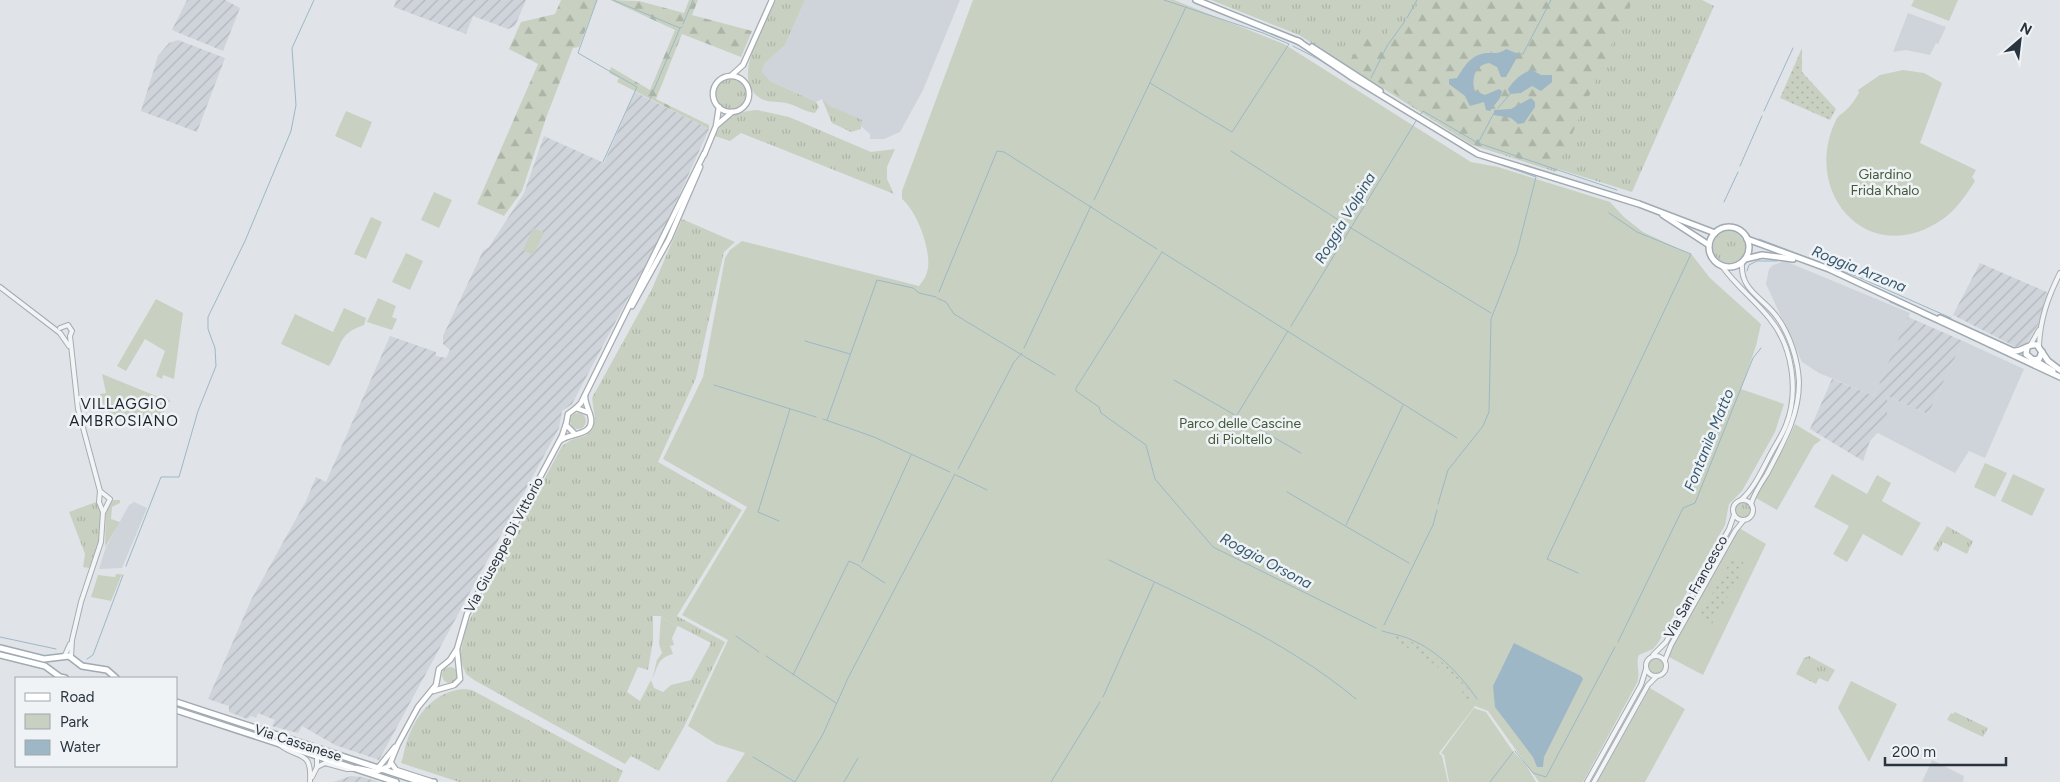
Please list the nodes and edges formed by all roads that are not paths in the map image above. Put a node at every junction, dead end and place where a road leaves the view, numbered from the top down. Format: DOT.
graph roads {
  1 [pos="772,0"];
  2 [pos="1196,0"];
  3 [pos="743,65"];
  4 [pos="730,76"];
  5 [pos="744,82"];
  6 [pos="719,107"];
  7 [pos="732,111"];
  8 [pos="716,126"];
  9 [pos="1655,210"];
  10 [pos="1715,233"];
  11 [pos="1747,239"];
  12 [pos="1709,245"];
  13 [pos="1744,261"];
  14 [pos="1806,261"];
  15 [pos="1722,266"];
  16 [pos="2060,273"];
  17 [pos="0,287"];
  18 [pos="1929,314"];
  19 [pos="2040,328"];
  20 [pos="61,333"];
  21 [pos="70,336"];
  22 [pos="2029,346"];
  23 [pos="1997,349"];
  24 [pos="2041,349"];
  25 [pos="71,350"];
  26 [pos="2028,358"];
  27 [pos="2034,360"];
  28 [pos="2060,370"];
  29 [pos="2060,376"];
  30 [pos="586,390"];
  31 [pos="576,408"];
  32 [pos="587,412"];
  33 [pos="566,424"];
  34 [pos="577,434"];
  35 [pos="558,443"];
  36 [pos="102,495"];
  37 [pos="1741,500"];
  38 [pos="1752,504"];
  39 [pos="104,506"];
  40 [pos="1734,515"];
  41 [pos="1743,521"];
  42 [pos="72,640"];
  43 [pos="0,648"];
  44 [pos="457,649"];
  45 [pos="0,655"];
  46 [pos="65,655"];
  47 [pos="1653,655"];
  48 [pos="71,657"];
  49 [pos="57,658"];
  50 [pos="1665,660"];
  51 [pos="448,663"];
  52 [pos="459,667"];
  53 [pos="1646,668"];
  54 [pos="56,675"];
  55 [pos="1657,676"];
  56 [pos="62,677"];
  57 [pos="115,677"];
  58 [pos="439,678"];
  59 [pos="446,686"];
  60 [pos="433,690"];
  61 [pos="178,703"];
  62 [pos="178,711"];
  63 [pos="279,744"];
  64 [pos="398,744"];
  65 [pos="313,748"];
  66 [pos="317,756"];
  67 [pos="339,756"];
  68 [pos="391,763"];
  69 [pos="310,764"];
  70 [pos="316,767"];
  71 [pos="354,768"];
  72 [pos="380,769"];
  73 [pos="388,780"];
  74 [pos="432,781"];
  75 [pos="310,782"];
  76 [pos="396,782"];
  77 [pos="420,782"];
  78 [pos="1587,782"];
  79 [pos="1594,782"];
  1 -- 3 [label="main road"];
  2 -- 9 [label="main road"];
  3 -- 4 [label="main road"];
  3 -- 5 [label="main road"];
  4 -- 5 [label="main road"];
  4 -- 6 [label="main road"];
  5 -- 7 [label="main road"];
  6 -- 7 [label="main road"];
  6 -- 8 [label="main road"];
  7 -- 8 [label="main road"];
  8 -- 30 [label="main road"];
  9 -- 10 [label="main road"];
  9 -- 12 [label="main road"];
  10 -- 11 [label="main road"];
  10 -- 12 [label="main road"];
  11 -- 13 [label="main road"];
  11 -- 14 [label="main road"];
  12 -- 15 [label="main road"];
  13 -- 14 [label="main road"];
  13 -- 15 [label="main road"];
  13 -- 38 [label="street"];
  14 -- 18 [label="main road"];
  15 -- 37 [label="street"];
  16 -- 19 [label="street"];
  17 -- 20 [label="street"];
  18 -- 22 [label="main road"];
  18 -- 23 [label="main road"];
  19 -- 22 [label="street"];
  19 -- 24 [label="street"];
  20 -- 21 [label="street"];
  20 -- 21 [label="street"];
  20 -- 25 [label="street"];
  21 -- 25 [label="street"];
  22 -- 24 [label="main road"];
  22 -- 26 [label="main road"];
  23 -- 26 [label="main road"];
  23 -- 29 [label="main road"];
  24 -- 27 [label="main road"];
  24 -- 28 [label="main road"];
  25 -- 36 [label="street"];
  26 -- 27 [label="main road"];
  27 -- 29 [label="main road"];
  30 -- 31 [label="main road"];
  30 -- 32 [label="main road"];
  31 -- 32 [label="main road"];
  31 -- 33 [label="main road"];
  32 -- 34 [label="main road"];
  33 -- 34 [label="main road"];
  33 -- 35 [label="main road, Via Giuseppe Di Vittorio"];
  34 -- 35 [label="main road"];
  35 -- 44 [label="main road, Via Giuseppe Di Vittorio"];
  36 -- 39 [label="street"];
  36 -- 39 [label="street"];
  37 -- 38 [label="street"];
  37 -- 40 [label="street"];
  38 -- 41 [label="street"];
  39 -- 42 [label="street"];
  40 -- 41 [label="street"];
  40 -- 47 [label="street, Via San Francesco"];
  41 -- 50 [label="street, Via San Francesco"];
  42 -- 46 [label="street"];
  42 -- 48 [label="street"];
  43 -- 49 [label="main road"];
  44 -- 51 [label="main road, Via Giuseppe Di Vittorio"];
  44 -- 52 [label="main road, Via Giuseppe Di Vittorio"];
  45 -- 54 [label="main road"];
  46 -- 48 [label="main road"];
  46 -- 49 [label="main road"];
  47 -- 50 [label="street"];
  47 -- 53 [label="street"];
  48 -- 57 [label="main road"];
  49 -- 54 [label="main road"];
  50 -- 55 [label="street"];
  51 -- 52 [label="main road"];
  51 -- 58 [label="main road, Via Giuseppe Di Vittorio"];
  52 -- 59 [label="main road, Via Giuseppe Di Vittorio"];
  53 -- 55 [label="street"];
  53 -- 78 [label="street"];
  54 -- 56 [label="main road"];
  55 -- 79 [label="street"];
  58 -- 59 [label="main road"];
  58 -- 60 [label="main road, Via Giuseppe Di Vittorio"];
  59 -- 60 [label="main road, Via Giuseppe Di Vittorio"];
  60 -- 64 [label="main road, Via Giuseppe Di Vittorio"];
  61 -- 65 [label="main road, Via Cassanese"];
  62 -- 63 [label="main road, Via Cassanese"];
  63 -- 66 [label="main road, Via Cassanese"];
  63 -- 69 [label="street"];
  64 -- 68 [label="main road, Via Giuseppe Di Vittorio"];
  64 -- 72 [label="main road, Via Giuseppe Di Vittorio"];
  65 -- 66 [label="main road"];
  65 -- 67 [label="main road, Via Cassanese"];
  66 -- 67 [label="main road"];
  66 -- 69 [label="street"];
  66 -- 70 [label="street"];
  66 -- 71 [label="main road, Via Cassanese"];
  67 -- 72 [label="main road, Via Cassanese"];
  68 -- 72 [label="main road, Via Giuseppe Di Vittorio"];
  68 -- 74 [label="main road"];
  69 -- 75 [label="street"];
  70 -- 71 [label="street"];
  70 -- 75 [label="street"];
  71 -- 72 [label="main road"];
  71 -- 73 [label="main road, Via Cassanese"];
  72 -- 73 [label="main road"];
  72 -- 77 [label="main road, Via Cassanese"];
  73 -- 76 [label="main road, Via Cassanese"];
  74 -- 77 [label="main road"];
}
